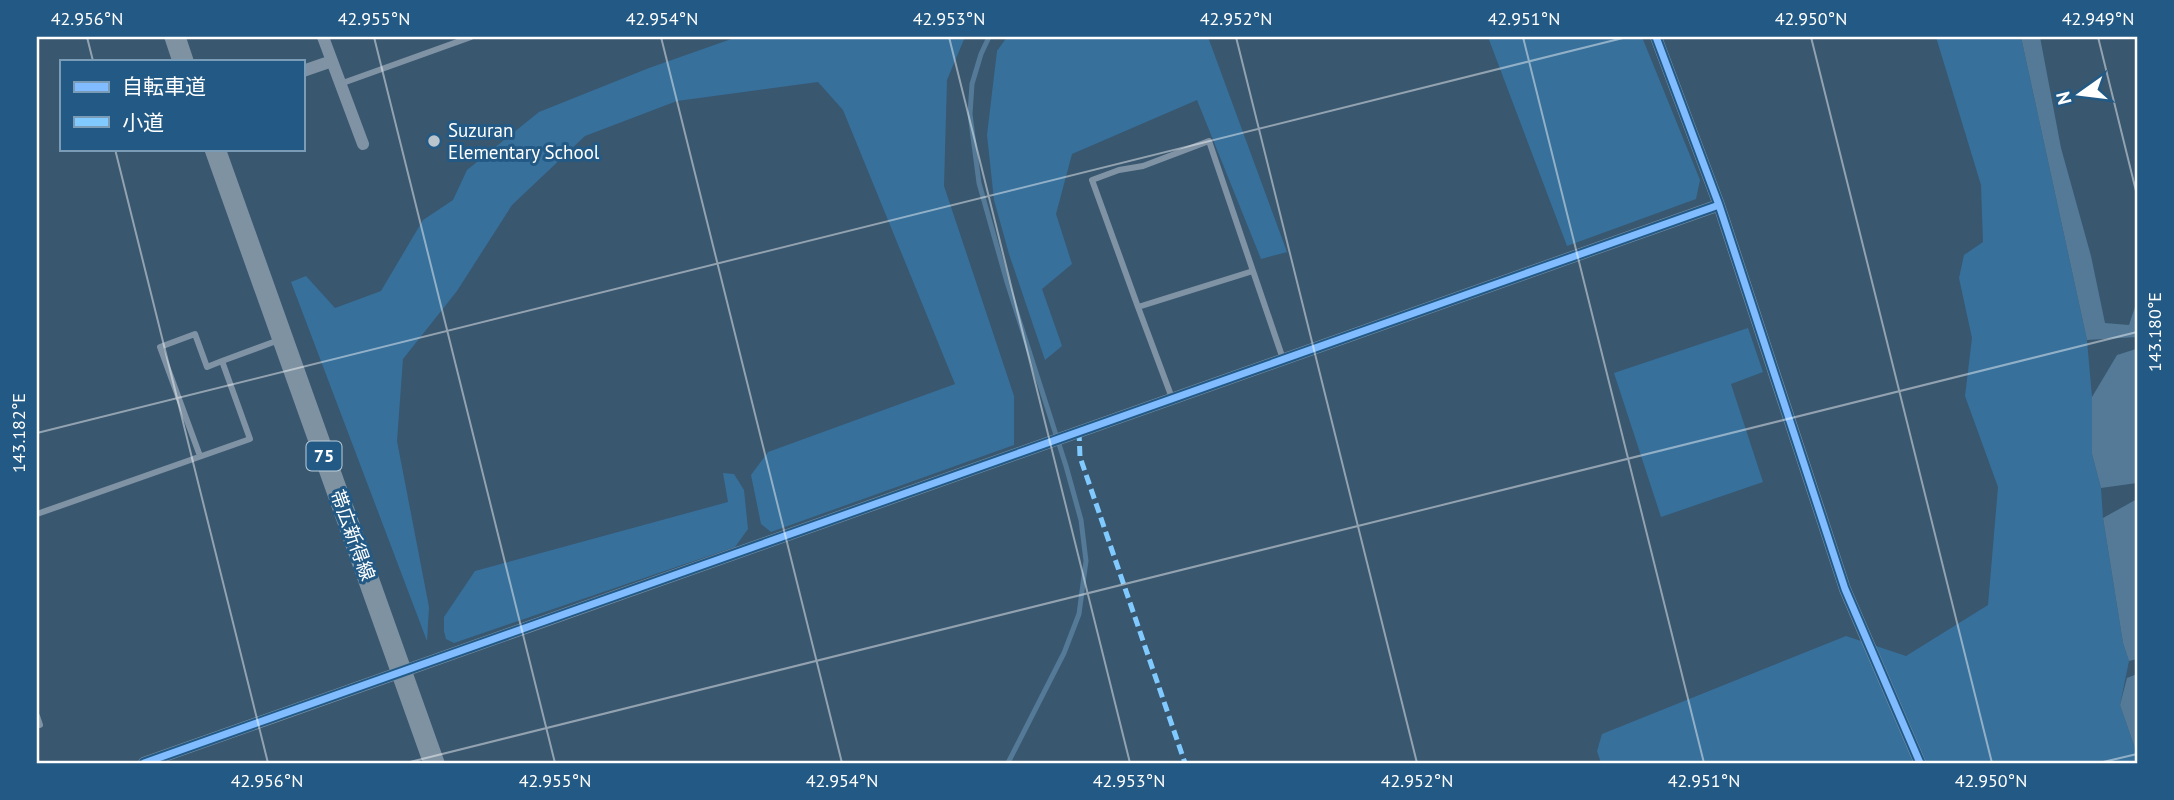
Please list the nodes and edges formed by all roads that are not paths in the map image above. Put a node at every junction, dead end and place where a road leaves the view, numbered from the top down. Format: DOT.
graph roads {
  1 [pos="175,37"];
  2 [pos="323,37"];
  3 [pos="471,37"];
  4 [pos="1656,37"];
  5 [pos="183,60"];
  6 [pos="332,61"];
  7 [pos="304,71"];
  8 [pos="340,84"];
  9 [pos="363,144"];
  10 [pos="215,150"];
  11 [pos="1719,205"];
  12 [pos="1254,271"];
  13 [pos="1138,307"];
  14 [pos="282,339"];
  15 [pos="1283,359"];
  16 [pos="222,361"];
  17 [pos="1172,398"];
  18 [pos="200,456"];
  19 [pos="37,514"];
  20 [pos="402,671"];
  21 [pos="37,716"];
  22 [pos="40,725"];
  23 [pos="144,763"];
  24 [pos="434,763"];
  25 [pos="1920,763"];
  1 -- 5 [label="main road"];
  2 -- 6 [label="street"];
  3 -- 8 [label="lane"];
  4 -- 11 [label="street"];
  6 -- 7 [label="street"];
  6 -- 8 [label="street"];
  8 -- 9 [label="street"];
  10 -- 14 [label="main road, 帯広新得線 / 75"];
  11 -- 15 [label="street"];
  11 -- 25 [label="street"];
  12 -- 13 [label="lane"];
  12 -- 13 [label="lane"];
  12 -- 15 [label="lane"];
  13 -- 17 [label="lane"];
  14 -- 16 [label="lane"];
  14 -- 20 [label="main road, 帯広新得線 / 75"];
  15 -- 17 [label="street"];
  16 -- 18 [label="lane"];
  16 -- 18 [label="lane"];
  17 -- 20 [label="street"];
  18 -- 19 [label="lane"];
  20 -- 23 [label="street"];
  20 -- 24 [label="main road, 帯広新得線 / 75"];
  21 -- 22 [label="lane"];
}
